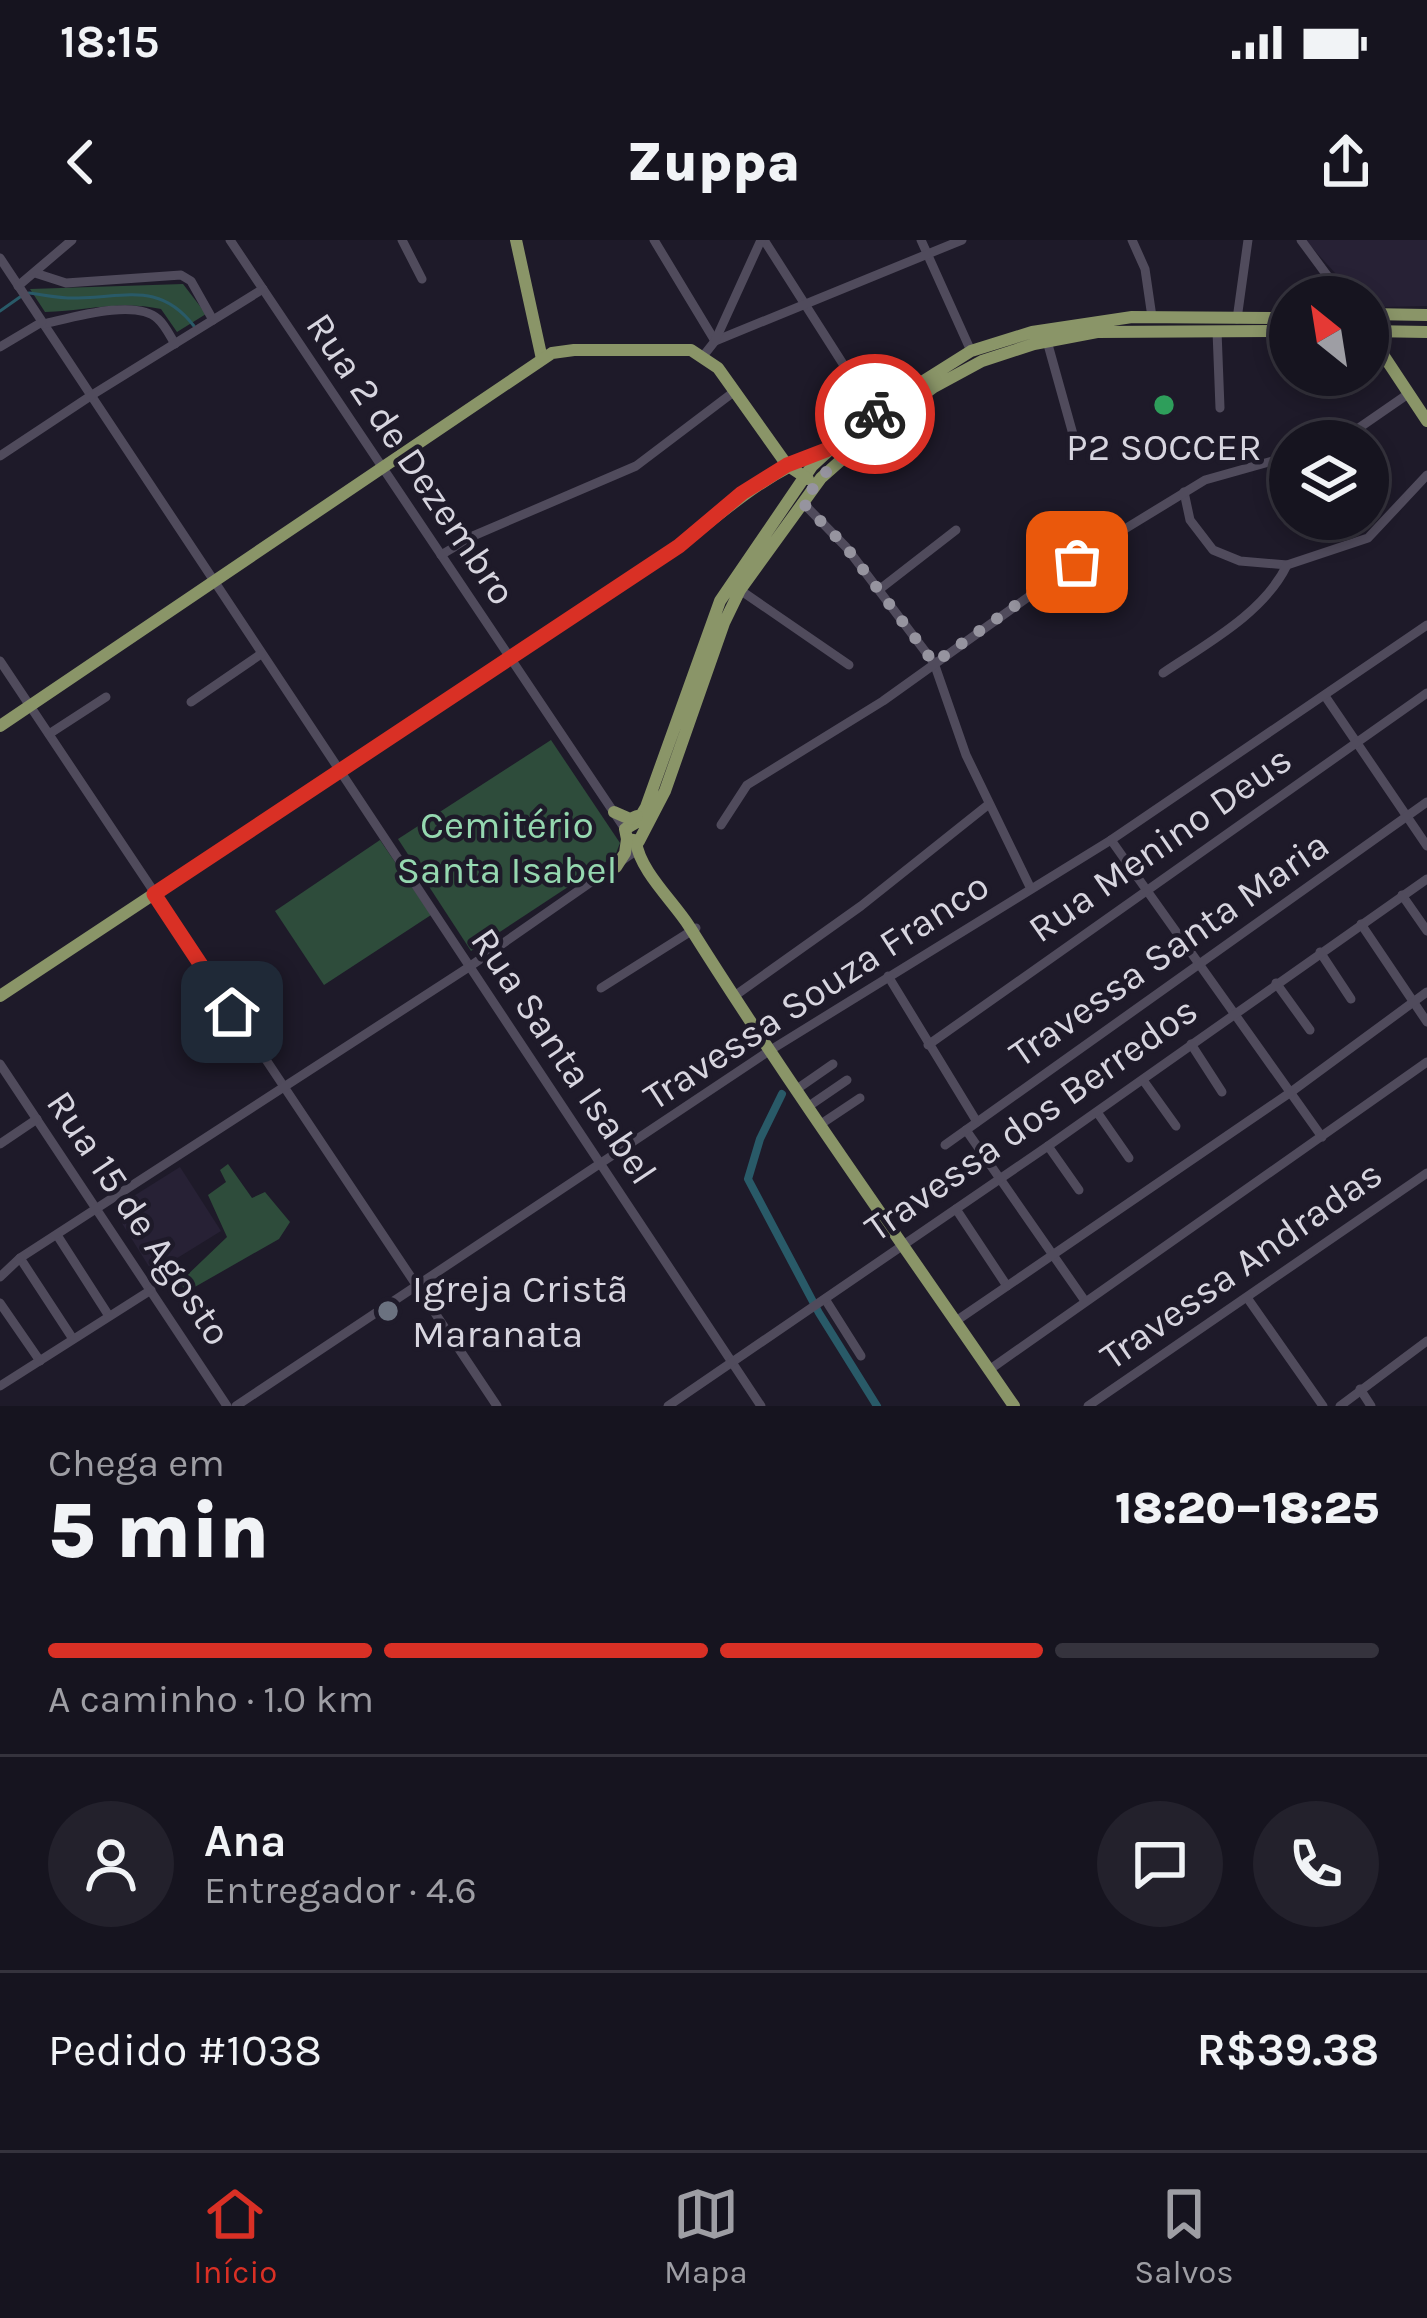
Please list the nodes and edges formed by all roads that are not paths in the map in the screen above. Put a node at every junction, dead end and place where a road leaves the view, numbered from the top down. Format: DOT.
graph roads {
  1 [pos="72,240"];
  2 [pos="230,240"];
  3 [pos="402,240"];
  4 [pos="516,240"];
  5 [pos="654,240"];
  6 [pos="762,240"];
  7 [pos="921,240"];
  8 [pos="962,240"];
  9 [pos="1132,240"];
  10 [pos="1247,240"];
  11 [pos="1301,240"];
  12 [pos="928,254"];
  13 [pos="0,258"];
  14 [pos="35,273"];
  15 [pos="5,276"];
  16 [pos="1331,276"];
  17 [pos="422,279"];
  18 [pos="263,289"];
  19 [pos="22,292"];
  20 [pos="805,303"];
  21 [pos="1389,314"];
  22 [pos="1427,315"];
  23 [pos="1152,317"];
  24 [pos="1269,318"];
  25 [pos="1237,319"];
  26 [pos="213,320"];
  27 [pos="43,323"];
  28 [pos="1097,326"];
  29 [pos="1217,331"];
  30 [pos="1269,331"];
  31 [pos="1389,332"];
  32 [pos="1427,332"];
  33 [pos="715,341"];
  34 [pos="1047,341"];
  35 [pos="175,344"];
  36 [pos="0,347"];
  37 [pos="971,351"];
  38 [pos="704,356"];
  39 [pos="542,359"];
  40 [pos="1389,362"];
  41 [pos="946,373"];
  42 [pos="735,391"];
  43 [pos="92,394"];
  44 [pos="1408,394"];
  45 [pos="1220,407"];
  46 [pos="873,411"];
  47 [pos="1370,420"];
  48 [pos="1427,421"];
  49 [pos="882,426"];
  50 [pos="1076,445"];
  51 [pos="826,450"];
  52 [pos="0,457"];
  53 [pos="1269,460"];
  54 [pos="787,465"];
  55 [pos="382,469"];
  56 [pos="1427,475"];
  57 [pos="803,478"];
  58 [pos="820,478"];
  59 [pos="1184,492"];
  60 [pos="802,502"];
  61 [pos="956,530"];
  62 [pos="441,555"];
  63 [pos="1287,565"];
  64 [pos="213,581"];
  65 [pos="740,590"];
  66 [pos="880,590"];
  67 [pos="1427,626"];
  68 [pos="261,653"];
  69 [pos="508,659"];
  70 [pos="0,661"];
  71 [pos="934,663"];
  72 [pos="849,665"];
  73 [pos="1163,673"];
  74 [pos="1427,693"];
  75 [pos="1325,696"];
  76 [pos="106,697"];
  77 [pos="191,702"];
  78 [pos="30,706"];
  79 [pos="0,726"];
  80 [pos="49,734"];
  81 [pos="1355,743"];
  82 [pos="338,771"];
  83 [pos="1427,802"];
  84 [pos="989,804"];
  85 [pos="646,807"];
  86 [pos="614,812"];
  87 [pos="1406,818"];
  88 [pos="721,825"];
  89 [pos="634,835"];
  90 [pos="1111,840"];
  91 [pos="1427,846"];
  92 [pos="616,867"];
  93 [pos="1427,879"];
  94 [pos="1031,889"];
  95 [pos="1147,891"];
  96 [pos="154,894"];
  97 [pos="1402,895"];
  98 [pos="1361,924"];
  99 [pos="694,929"];
  100 [pos="1427,931"];
  101 [pos="1319,952"];
  102 [pos="1200,964"];
  103 [pos="469,967"];
  104 [pos="887,976"];
  105 [pos="1276,983"];
  106 [pos="601,988"];
  107 [pos="1427,992"];
  108 [pos="0,996"];
  109 [pos="735,996"];
  110 [pos="1352,999"];
  111 [pos="1413,1002"];
  112 [pos="1235,1013"];
  113 [pos="1427,1022"];
  114 [pos="1310,1030"];
  115 [pos="1191,1044"];
  116 [pos="928,1045"];
  117 [pos="772,1052"];
  118 [pos="1427,1062"];
  119 [pos="0,1064"];
  120 [pos="833,1064"];
  121 [pos="848,1080"];
  122 [pos="1143,1080"];
  123 [pos="283,1088"];
  124 [pos="797,1089"];
  125 [pos="1222,1091"];
  126 [pos="1291,1092"];
  127 [pos="860,1098"];
  128 [pos="809,1106"];
  129 [pos="1096,1112"];
  130 [pos="37,1119"];
  131 [pos="977,1122"];
  132 [pos="821,1124"];
  133 [pos="1176,1126"];
  134 [pos="966,1130"];
  135 [pos="1322,1137"];
  136 [pos="0,1144"];
  137 [pos="946,1145"];
  138 [pos="1048,1146"];
  139 [pos="1129,1158"];
  140 [pos="601,1166"];
  141 [pos="1422,1176"];
  142 [pos="1000,1179"];
  143 [pos="1079,1190"];
  144 [pos="1427,1193"];
  145 [pos="97,1207"];
  146 [pos="956,1209"];
  147 [pos="56,1234"];
  148 [pos="903,1246"];
  149 [pos="1053,1256"];
  150 [pos="16,1261"];
  151 [pos="0,1268"];
  152 [pos="0,1277"];
  153 [pos="1007,1286"];
  154 [pos="418,1287"];
  155 [pos="151,1290"];
  156 [pos="825,1299"];
  157 [pos="1248,1299"];
  158 [pos="1085,1301"];
  159 [pos="0,1303"];
  160 [pos="109,1316"];
  161 [pos="956,1321"];
  162 [pos="73,1339"];
  163 [pos="1427,1341"];
  164 [pos="861,1355"];
  165 [pos="40,1360"];
  166 [pos="734,1361"];
  167 [pos="989,1370"];
  168 [pos="0,1386"];
  169 [pos="1360,1389"];
  170 [pos="227,1406"];
  171 [pos="236,1406"];
  172 [pos="496,1406"];
  173 [pos="668,1406"];
  174 [pos="761,1406"];
  175 [pos="1014,1406"];
  176 [pos="1088,1406"];
  177 [pos="1323,1406"];
  178 [pos="1340,1406"];
  179 [pos="1371,1406"];
  1 -- 14 [label="street"];
  2 -- 18 [label="street, Rua 2 de Dezembro"];
  3 -- 17 [label="street"];
  4 -- 39 [label="main road"];
  5 -- 33 [label="street"];
  6 -- 20 [label="street"];
  6 -- 33 [label="street"];
  7 -- 12 [label="street"];
  8 -- 12 [label="street"];
  9 -- 23 [label="street"];
  10 -- 25 [label="street"];
  11 -- 16 [label="street"];
  12 -- 20 [label="street"];
  12 -- 37 [label="street"];
  13 -- 15 [label="street, Rua Santa Isabel"];
  14 -- 19 [label="street"];
  14 -- 26 [label="street"];
  15 -- 19 [label="street, Rua Santa Isabel"];
  18 -- 26 [label="street"];
  18 -- 55 [label="street, Rua 2 de Dezembro"];
  19 -- 27 [label="street, Rua Santa Isabel"];
  20 -- 33 [label="street"];
  20 -- 46 [label="street"];
  21 -- 22 [label="main road"];
  23 -- 25 [label="main road"];
  23 -- 28 [label="main road"];
  24 -- 25 [label="main road"];
  26 -- 35 [label="street"];
  27 -- 35 [label="street"];
  27 -- 36 [label="street"];
  27 -- 43 [label="street, Rua Santa Isabel"];
  28 -- 29 [label="main road"];
  28 -- 34 [label="main road"];
  28 -- 37 [label="main road"];
  29 -- 30 [label="main road"];
  29 -- 45 [label="street"];
  31 -- 32 [label="main road"];
  33 -- 38 [label="street"];
  34 -- 41 [label="main road"];
  34 -- 50 [label="street"];
  35 -- 43 [label="street"];
  37 -- 41 [label="main road"];
  38 -- 39 [label="main road"];
  38 -- 42 [label="main road"];
  39 -- 55 [label="main road"];
  40 -- 44 [label="main road"];
  41 -- 46 [label="main road"];
  41 -- 49 [label="main road"];
  42 -- 54 [label="main road"];
  42 -- 62 [label="street"];
  43 -- 52 [label="street"];
  43 -- 64 [label="street, Rua Santa Isabel"];
  44 -- 47 [label="street"];
  44 -- 48 [label="main road"];
  46 -- 49 [label="main road"];
  46 -- 51 [label="main road"];
  49 -- 58 [label="main road"];
  51 -- 54 [label="main road"];
  51 -- 57 [label="main road"];
  53 -- 59 [label="street"];
  54 -- 57 [label="main road"];
  54 -- 69 [label="main road"];
  55 -- 62 [label="street, Rua 2 de Dezembro"];
  55 -- 64 [label="main road"];
  56 -- 63 [label="street"];
  57 -- 58 [label="main road"];
  57 -- 85 [label="main road"];
  58 -- 60 [label="main road"];
  59 -- 63 [label="street"];
  59 -- 71 [label="street"];
  60 -- 65 [label="main road"];
  60 -- 66 [label="street"];
  61 -- 66 [label="street"];
  62 -- 69 [label="street, Rua 2 de Dezembro"];
  63 -- 73 [label="street"];
  64 -- 68 [label="street, Rua Santa Isabel"];
  64 -- 78 [label="main road"];
  65 -- 72 [label="street"];
  65 -- 89 [label="main road"];
  66 -- 71 [label="street"];
  67 -- 75 [label="street, Travessa Souza Franco"];
  68 -- 77 [label="street"];
  68 -- 82 [label="street, Rua Santa Isabel"];
  69 -- 82 [label="main road"];
  69 -- 86 [label="street, Rua 2 de Dezembro"];
  70 -- 78 [label="street"];
  71 -- 84 [label="street"];
  71 -- 88 [label="street"];
  74 -- 81 [label="street, Rua Menino Deus"];
  75 -- 81 [label="street"];
  75 -- 90 [label="street, Travessa Souza Franco"];
  76 -- 80 [label="street"];
  78 -- 79 [label="main road"];
  78 -- 80 [label="street"];
  80 -- 96 [label="street"];
  81 -- 87 [label="street"];
  81 -- 95 [label="street, Rua Menino Deus"];
  82 -- 96 [label="main road"];
  82 -- 103 [label="street, Rua Santa Isabel"];
  83 -- 87 [label="street, Travessa Santa Maria"];
  84 -- 94 [label="street"];
  84 -- 109 [label="street"];
  85 -- 86 [label="main road"];
  85 -- 89 [label="main road"];
  86 -- 89 [label="street, Rua 2 de Dezembro"];
  87 -- 91 [label="street"];
  87 -- 102 [label="street, Travessa Santa Maria"];
  89 -- 92 [label="main road"];
  89 -- 99 [label="main road, Rua 2 de Dezembro"];
  90 -- 94 [label="street, Travessa Souza Franco"];
  90 -- 95 [label="street"];
  92 -- 103 [label="street"];
  93 -- 97 [label="street, Travessa dos Berredos"];
  94 -- 104 [label="street, Travessa Souza Franco"];
  95 -- 102 [label="street"];
  95 -- 116 [label="street, Rua Menino Deus"];
  96 -- 108 [label="main road"];
  96 -- 123 [label="street"];
  97 -- 98 [label="street, Travessa dos Berredos"];
  97 -- 100 [label="street"];
  98 -- 101 [label="street, Travessa dos Berredos"];
  98 -- 111 [label="street"];
  99 -- 106 [label="street"];
  99 -- 109 [label="main road, Rua 2 de Dezembro"];
  101 -- 105 [label="street, Travessa dos Berredos"];
  101 -- 110 [label="street"];
  102 -- 112 [label="street"];
  102 -- 131 [label="street, Travessa Santa Maria"];
  103 -- 123 [label="street"];
  103 -- 140 [label="street, Rua Santa Isabel"];
  104 -- 116 [label="street"];
  104 -- 117 [label="street, Travessa Souza Franco"];
  105 -- 112 [label="street, Travessa dos Berredos"];
  105 -- 114 [label="street"];
  107 -- 111 [label="street"];
  109 -- 117 [label="main road, Rua 2 de Dezembro"];
  111 -- 113 [label="street"];
  111 -- 126 [label="street"];
  112 -- 115 [label="street, Travessa dos Berredos"];
  112 -- 126 [label="street"];
  115 -- 122 [label="street, Travessa dos Berredos"];
  115 -- 125 [label="street"];
  116 -- 131 [label="street"];
  117 -- 124 [label="main road, Rua 2 de Dezembro"];
  117 -- 140 [label="street, Travessa Souza Franco"];
  118 -- 135 [label="street"];
  119 -- 130 [label="street, Rua 15 de Agosto"];
  120 -- 124 [label="street"];
  121 -- 128 [label="street"];
  122 -- 129 [label="street, Travessa dos Berredos"];
  122 -- 133 [label="street"];
  123 -- 145 [label="street"];
  123 -- 154 [label="street"];
  124 -- 128 [label="main road, Rua 2 de Dezembro"];
  126 -- 135 [label="street"];
  126 -- 149 [label="street"];
  127 -- 132 [label="street"];
  128 -- 132 [label="main road, Rua 2 de Dezembro"];
  129 -- 138 [label="street, Travessa dos Berredos"];
  129 -- 139 [label="street"];
  130 -- 136 [label="street"];
  130 -- 145 [label="street, Rua 15 de Agosto"];
  131 -- 134 [label="street, Travessa Santa Maria"];
  132 -- 148 [label="main road, Rua 2 de Dezembro"];
  134 -- 137 [label="street, Travessa Santa Maria"];
  134 -- 142 [label="street"];
  135 -- 158 [label="street"];
  138 -- 142 [label="street, Travessa dos Berredos"];
  138 -- 143 [label="street"];
  140 -- 154 [label="street, Travessa Souza Franco"];
  140 -- 166 [label="street, Rua Santa Isabel"];
  141 -- 144 [label="street"];
  141 -- 157 [label="street, Travessa Andradas"];
  142 -- 146 [label="street, Travessa dos Berredos"];
  142 -- 149 [label="street"];
  145 -- 147 [label="street"];
  145 -- 155 [label="street, Rua 15 de Agosto"];
  146 -- 148 [label="street, Travessa dos Berredos"];
  146 -- 153 [label="street"];
  147 -- 150 [label="street"];
  147 -- 160 [label="street"];
  148 -- 156 [label="street, Travessa dos Berredos"];
  148 -- 161 [label="main road, Rua 2 de Dezembro"];
  149 -- 153 [label="street"];
  149 -- 158 [label="street"];
  150 -- 151 [label="street"];
  150 -- 152 [label="street"];
  150 -- 162 [label="street"];
  153 -- 161 [label="street"];
  154 -- 171 [label="street, Travessa Souza Franco"];
  154 -- 172 [label="street"];
  155 -- 160 [label="street"];
  155 -- 170 [label="street, Rua 15 de Agosto"];
  156 -- 164 [label="street"];
  156 -- 166 [label="street, Travessa dos Berredos"];
  157 -- 176 [label="street, Travessa Andradas"];
  157 -- 177 [label="street"];
  158 -- 167 [label="street"];
  159 -- 165 [label="street"];
  160 -- 162 [label="street"];
  161 -- 167 [label="main road, Rua 2 de Dezembro"];
  162 -- 165 [label="street"];
  163 -- 169 [label="street"];
  165 -- 168 [label="street"];
  166 -- 173 [label="street, Travessa dos Berredos"];
  166 -- 174 [label="street, Rua Santa Isabel"];
  167 -- 175 [label="main road, Rua 2 de Dezembro"];
  169 -- 178 [label="street"];
  169 -- 179 [label="street"];
}
